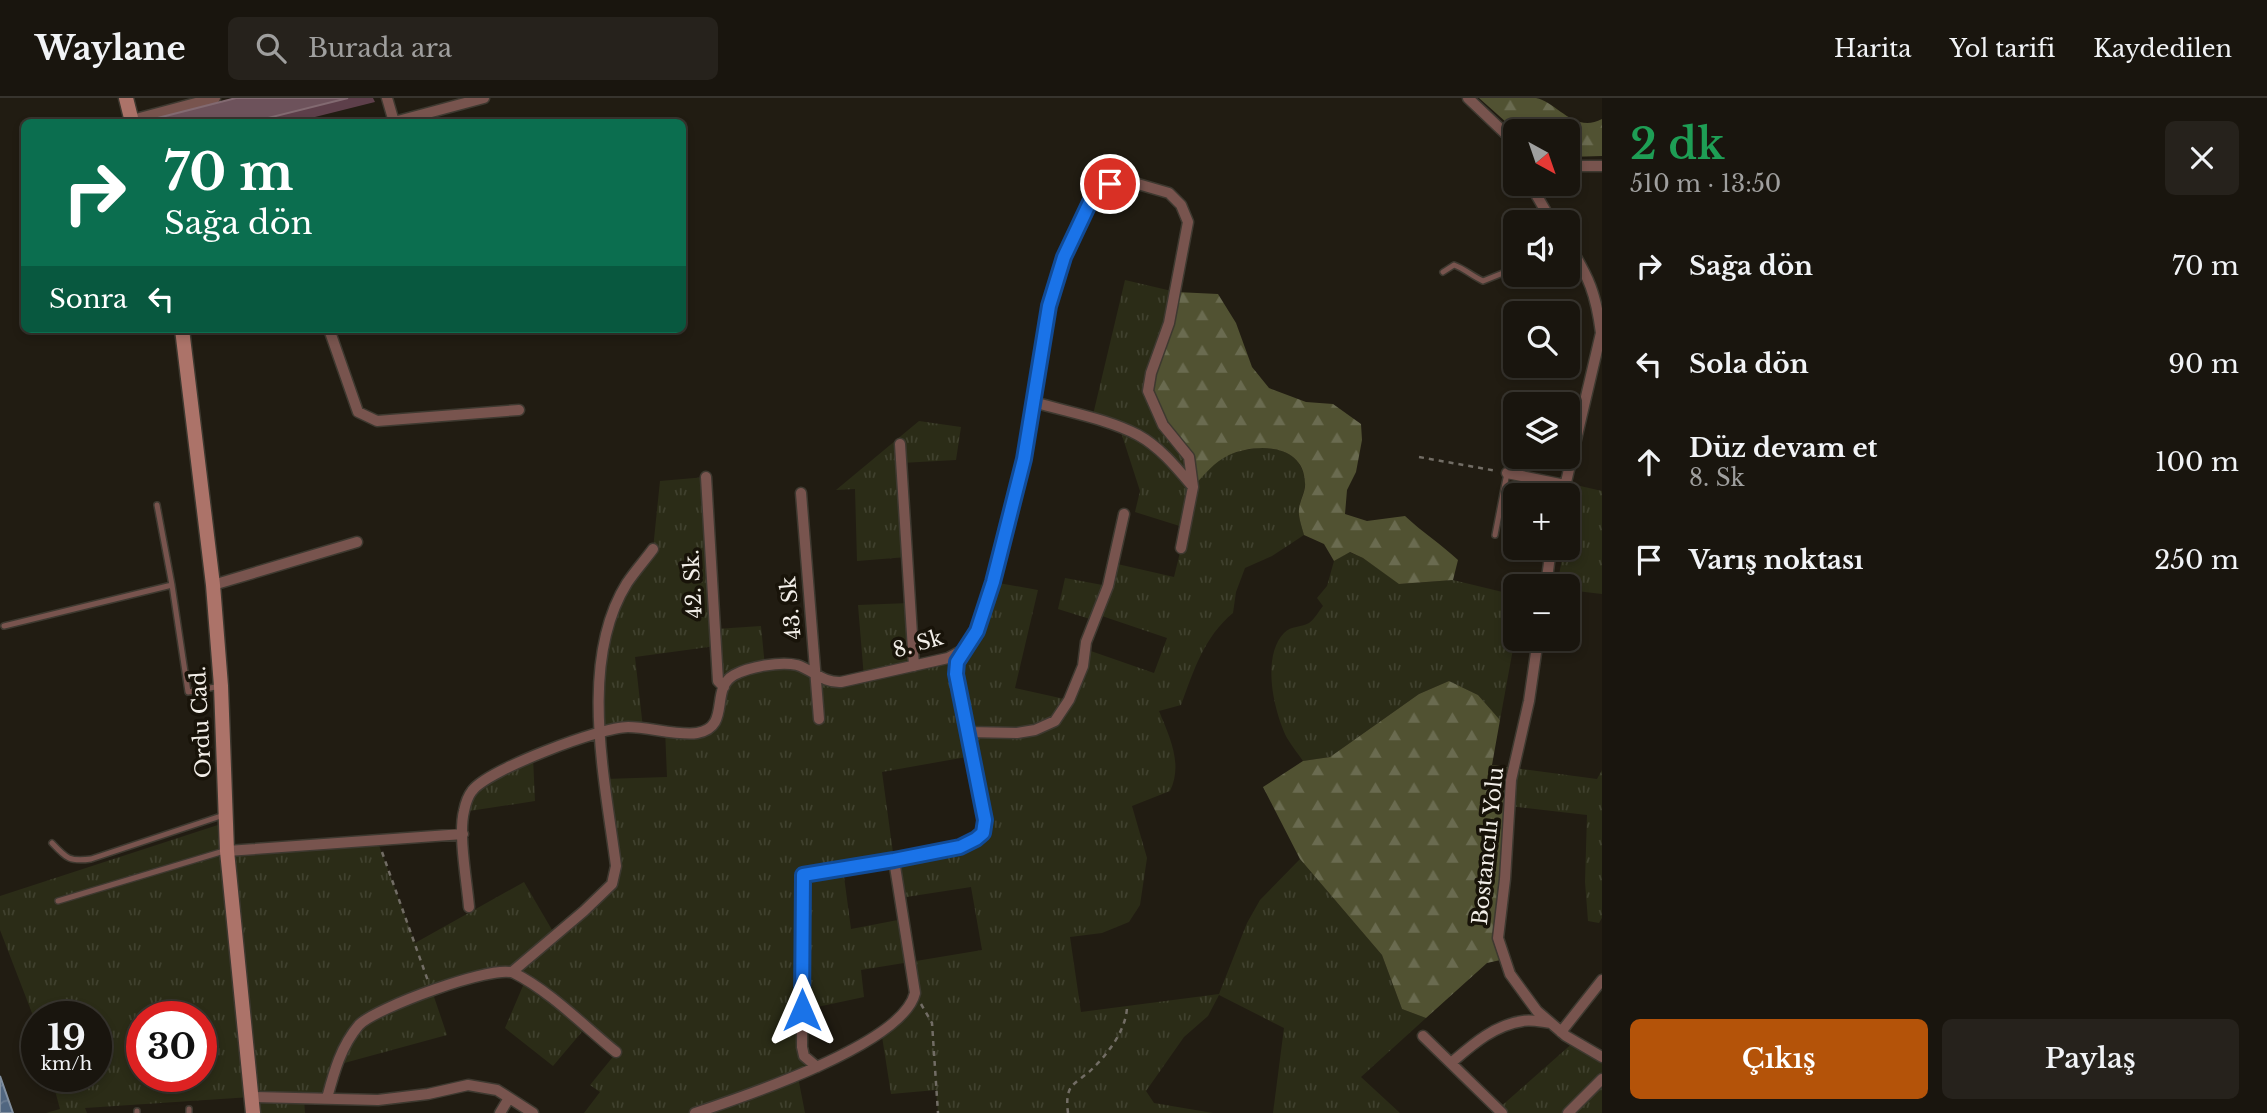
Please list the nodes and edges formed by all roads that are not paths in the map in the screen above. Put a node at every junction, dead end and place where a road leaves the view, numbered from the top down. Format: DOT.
graph roads {
  1 [pos="126,98"];
  2 [pos="215,98"];
  3 [pos="387,98"];
  4 [pos="484,98"];
  5 [pos="1468,98"];
  6 [pos="131,119"];
  7 [pos="139,119"];
  8 [pos="393,119"];
  9 [pos="405,119"];
  10 [pos="1503,131"];
  11 [pos="1580,166"];
  12 [pos="1602,166"];
  13 [pos="1580,263"];
  14 [pos="1443,272"];
  15 [pos="1503,274"];
  16 [pos="1589,278"];
  17 [pos="1602,280"];
  18 [pos="182,333"];
  19 [pos="330,333"];
  20 [pos="1034,402"];
  21 [pos="519,410"];
  22 [pos="900,444"];
  23 [pos="1507,473"];
  24 [pos="706,477"];
  25 [pos="1541,483"];
  26 [pos="1566,483"];
  27 [pos="1193,487"];
  28 [pos="801,493"];
  29 [pos="157,505"];
  30 [pos="1124,514"];
  31 [pos="1495,535"];
  32 [pos="357,542"];
  33 [pos="1181,548"];
  34 [pos="653,549"];
  35 [pos="172,585"];
  36 [pos="213,585"];
  37 [pos="4,626"];
  38 [pos="965,649"];
  39 [pos="1536,651"];
  40 [pos="914,666"];
  41 [pos="816,675"];
  42 [pos="221,686"];
  43 [pos="724,687"];
  44 [pos="819,719"];
  45 [pos="968,732"];
  46 [pos="600,733"];
  47 [pos="226,814"];
  48 [pos="463,834"];
  49 [pos="52,843"];
  50 [pos="228,850"];
  51 [pos="894,860"];
  52 [pos="58,901"];
  53 [pos="469,907"];
  54 [pos="512,972"];
  55 [pos="1602,980"];
  56 [pos="1551,1023"];
  57 [pos="1561,1032"];
  58 [pos="1423,1036"];
  59 [pos="616,1052"];
  60 [pos="1602,1057"];
  61 [pos="1451,1063"];
  62 [pos="817,1067"];
  63 [pos="1602,1079"];
  64 [pos="252,1097"];
  65 [pos="327,1098"];
  66 [pos="509,1098"];
  67 [pos="253,1113"];
  68 [pos="500,1113"];
  69 [pos="533,1113"];
  70 [pos="695,1113"];
  71 [pos="1502,1113"];
  72 [pos="1568,1113"];
  1 -- 6 [label="main road"];
  2 -- 7 [label="street"];
  3 -- 8 [label="street"];
  4 -- 9 [label="street"];
  5 -- 10 [label="street"];
  11 -- 12 [label="street"];
  13 -- 16 [label="street"];
  14 -- 15 [label="lane"];
  16 -- 17 [label="street"];
  16 -- 26 [label="street"];
  18 -- 36 [label="main road, Ordu Cad."];
  19 -- 21 [label="street"];
  20 -- 27 [label="street"];
  20 -- 27 [label="street, 8. Sk"];
  20 -- 38 [label="street, 8. Sk"];
  22 -- 40 [label="street"];
  23 -- 25 [label="street"];
  23 -- 31 [label="lane"];
  24 -- 43 [label="street, 42. Sk."];
  27 -- 33 [label="street"];
  28 -- 41 [label="street, 43. Sk"];
  29 -- 35 [label="lane"];
  30 -- 45 [label="street"];
  32 -- 36 [label="street"];
  34 -- 46 [label="street"];
  35 -- 37 [label="lane"];
  35 -- 42 [label="lane"];
  36 -- 42 [label="main road, Ordu Cad."];
  38 -- 40 [label="street, 8. Sk"];
  38 -- 45 [label="street"];
  39 -- 56 [label="street, Bostancılı Yolu"];
  40 -- 41 [label="street, 8. Sk"];
  41 -- 43 [label="street, 8. Sk"];
  41 -- 44 [label="street, 43. Sk"];
  42 -- 47 [label="main road, Ordu Cad."];
  43 -- 46 [label="street"];
  45 -- 51 [label="street"];
  46 -- 48 [label="street"];
  46 -- 54 [label="street"];
  47 -- 49 [label="lane"];
  47 -- 50 [label="main road, Ordu Cad."];
  48 -- 50 [label="street"];
  48 -- 53 [label="street"];
  50 -- 52 [label="lane"];
  50 -- 64 [label="main road, Ordu Cad."];
  51 -- 62 [label="street"];
  51 -- 62 [label="street"];
  54 -- 59 [label="street"];
  54 -- 65 [label="street"];
  55 -- 57 [label="street"];
  56 -- 57 [label="street, Bostancılı Yolu"];
  56 -- 61 [label="street"];
  57 -- 60 [label="street, Bostancılı Yolu"];
  58 -- 61 [label="street"];
  61 -- 71 [label="street"];
  62 -- 70 [label="street"];
  63 -- 72 [label="street"];
  64 -- 65 [label="street"];
  64 -- 67 [label="main road, Ordu Cad."];
  65 -- 66 [label="street"];
  66 -- 68 [label="street"];
  66 -- 69 [label="street"];
}
